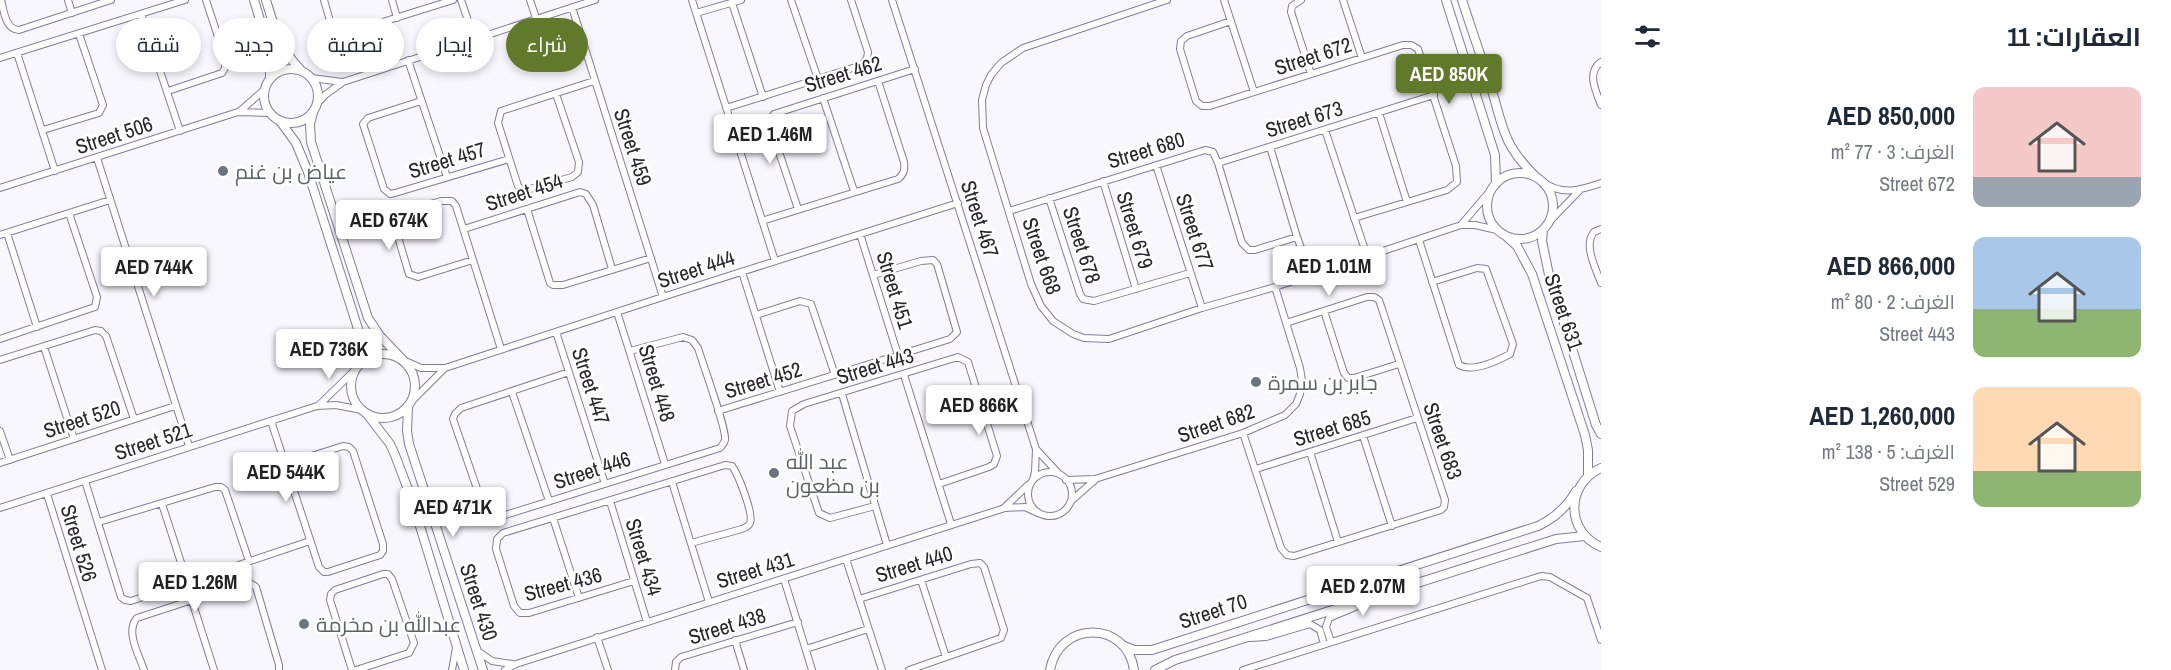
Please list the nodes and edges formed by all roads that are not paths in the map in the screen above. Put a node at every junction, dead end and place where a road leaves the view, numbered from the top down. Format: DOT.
graph roads {
  1 [pos="1,0"];
  2 [pos="68,0"];
  3 [pos="111,0"];
  4 [pos="184,0"];
  5 [pos="206,0"];
  6 [pos="254,0"];
  7 [pos="266,0"];
  8 [pos="324,0"];
  9 [pos="392,0"];
  10 [pos="453,0"];
  11 [pos="461,0"];
  12 [pos="530,0"];
  13 [pos="595,0"];
  14 [pos="692,0"];
  15 [pos="741,0"];
  16 [pos="791,0"];
  17 [pos="851,0"];
  18 [pos="892,0"];
  19 [pos="1165,0"];
  20 [pos="1224,0"];
  21 [pos="1301,0"];
  22 [pos="1343,0"];
  23 [pos="1446,0"];
  24 [pos="1462,0"];
  25 [pos="732,3"];
  26 [pos="572,7"];
  27 [pos="72,13"];
  28 [pos="696,13"];
  29 [pos="141,14"];
  30 [pos="329,18"];
  31 [pos="398,18"];
  32 [pos="467,18"];
  33 [pos="536,18"];
  34 [pos="1231,21"];
  35 [pos="79,34"];
  36 [pos="18,53"];
  37 [pos="416,57"];
  38 [pos="0,58"];
  39 [pos="1362,58"];
  40 [pos="408,60"];
  41 [pos="1601,62"];
  42 [pos="915,69"];
  43 [pos="301,70"];
  44 [pos="1311,75"];
  45 [pos="270,78"];
  46 [pos="312,78"];
  47 [pos="818,80"];
  48 [pos="594,81"];
  49 [pos="878,81"];
  50 [pos="343,82"];
  51 [pos="264,90"];
  52 [pos="168,91"];
  53 [pos="1254,93"];
  54 [pos="556,94"];
  55 [pos="1434,95"];
  56 [pos="763,97"];
  57 [pos="823,98"];
  58 [pos="421,100"];
  59 [pos="317,104"];
  60 [pos="1601,105"];
  61 [pos="726,108"];
  62 [pos="238,112"];
  63 [pos="270,113"];
  64 [pos="312,113"];
  65 [pos="1379,113"];
  66 [pos="280,121"];
  67 [pos="43,130"];
  68 [pos="1325,130"];
  69 [pos="180,131"];
  70 [pos="1270,147"];
  71 [pos="97,158"];
  72 [pos="509,159"];
  73 [pos="1218,163"];
  74 [pos="1156,165"];
  75 [pos="55,171"];
  76 [pos="447,177"];
  77 [pos="1540,180"];
  78 [pos="1103,181"];
  79 [pos="1496,183"];
  80 [pos="1601,183"];
  81 [pos="0,188"];
  82 [pos="854,191"];
  83 [pos="1490,191"];
  84 [pos="1579,191"];
  85 [pos="1049,198"];
  86 [pos="111,200"];
  87 [pos="1407,202"];
  88 [pos="958,203"];
  89 [pos="527,209"];
  90 [pos="798,209"];
  91 [pos="1010,212"];
  92 [pos="69,213"];
  93 [pos="1354,218"];
  94 [pos="762,221"];
  95 [pos="1549,222"];
  96 [pos="1461,225"];
  97 [pos="464,229"];
  98 [pos="1601,229"];
  99 [pos="1497,230"];
  100 [pos="1543,230"];
  101 [pos="3,234"];
  102 [pos="860,234"];
  103 [pos="1297,237"];
  104 [pos="1507,237"];
  105 [pos="1419,240"];
  106 [pos="1367,256"];
  107 [pos="651,258"];
  108 [pos="473,260"];
  109 [pos="775,261"];
  110 [pos="612,269"];
  111 [pos="742,272"];
  112 [pos="1190,273"];
  113 [pos="873,275"];
  114 [pos="1311,275"];
  115 [pos="1432,282"];
  116 [pos="1601,283"];
  117 [pos="1275,287"];
  118 [pos="1136,289"];
  119 [pos="663,297"];
  120 [pos="1202,309"];
  121 [pos="1324,311"];
  122 [pos="617,312"];
  123 [pos="756,315"];
  124 [pos="1286,322"];
  125 [pos="37,327"];
  126 [pos="556,332"];
  127 [pos="0,339"];
  128 [pos="44,346"];
  129 [pos="501,349"];
  130 [pos="630,351"];
  131 [pos="898,355"];
  132 [pos="0,360"];
  133 [pos="404,361"];
  134 [pos="1399,364"];
  135 [pos="357,368"];
  136 [pos="444,368"];
  137 [pos="569,372"];
  138 [pos="834,375"];
  139 [pos="904,375"];
  140 [pos="512,392"];
  141 [pos="780,392"];
  142 [pos="842,394"];
  143 [pos="410,404"];
  144 [pos="175,406"];
  145 [pos="317,406"];
  146 [pos="718,411"];
  147 [pos="365,412"];
  148 [pos="1418,418"];
  149 [pos="134,420"];
  150 [pos="271,420"];
  151 [pos="0,430"];
  152 [pos="1243,434"];
  153 [pos="1601,434"];
  154 [pos="1363,436"];
  155 [pos="74,439"];
  156 [pos="189,446"];
  157 [pos="1036,448"];
  158 [pos="1310,452"];
  159 [pos="10,460"];
  160 [pos="0,463"];
  161 [pos="286,464"];
  162 [pos="665,464"];
  163 [pos="1601,468"];
  164 [pos="1256,469"];
  165 [pos="1059,474"];
  166 [pos="1588,475"];
  167 [pos="1095,479"];
  168 [pos="1066,480"];
  169 [pos="85,481"];
  170 [pos="1032,481"];
  171 [pos="672,482"];
  172 [pos="604,484"];
  173 [pos="939,484"];
  174 [pos="1576,491"];
  175 [pos="47,494"];
  176 [pos="549,501"];
  177 [pos="610,501"];
  178 [pos="1070,502"];
  179 [pos="162,504"];
  180 [pos="875,506"];
  181 [pos="0,508"];
  182 [pos="1005,508"];
  183 [pos="1038,513"];
  184 [pos="553,518"];
  185 [pos="99,522"];
  186 [pos="951,524"];
  187 [pos="1392,525"];
  188 [pos="1585,536"];
  189 [pos="310,542"];
  190 [pos="1338,542"];
  191 [pos="691,543"];
  192 [pos="888,545"];
  193 [pos="1601,547"];
  194 [pos="846,559"];
  195 [pos="249,561"];
  196 [pos="784,579"];
  197 [pos="921,580"];
  198 [pos="187,581"];
  199 [pos="634,581"];
  200 [pos="1393,591"];
  201 [pos="579,598"];
  202 [pos="859,599"];
  203 [pos="192,601"];
  204 [pos="709,602"];
  205 [pos="647,622"];
  206 [pos="798,622"];
  207 [pos="868,629"];
  208 [pos="597,637"];
  209 [pos="1244,638"];
  210 [pos="735,640"];
  211 [pos="1601,640"];
  212 [pos="1327,643"];
  213 [pos="456,645"];
  214 [pos="1124,646"];
  215 [pos="806,649"];
  216 [pos="476,650"];
  217 [pos="946,657"];
  218 [pos="516,664"];
  219 [pos="1051,666"];
  220 [pos="102,670"];
  221 [pos="144,670"];
  222 [pos="214,670"];
  223 [pos="279,670"];
  224 [pos="354,670"];
  225 [pos="452,670"];
  226 [pos="464,670"];
  227 [pos="483,670"];
  228 [pos="505,670"];
  229 [pos="608,670"];
  230 [pos="675,670"];
  231 [pos="744,670"];
  232 [pos="812,670"];
  233 [pos="882,670"];
  234 [pos="909,670"];
  235 [pos="1044,670"];
  236 [pos="1134,670"];
  237 [pos="1155,670"];
  238 [pos="1243,670"];
  1 -- 27 [label="street"];
  2 -- 27 [label="street"];
  3 -- 27 [label="street"];
  4 -- 29 [label="street"];
  5 -- 52 [label="street"];
  6 -- 45 [label="street"];
  7 -- 43 [label="street"];
  8 -- 30 [label="street"];
  9 -- 31 [label="street"];
  10 -- 31 [label="street"];
  11 -- 32 [label="street"];
  12 -- 33 [label="street"];
  13 -- 26 [label="street"];
  14 -- 28 [label="street"];
  15 -- 25 [label="street"];
  16 -- 47 [label="street"];
  17 -- 47 [label="street"];
  18 -- 42 [label="street, Street 467"];
  19 -- 91 [label="street, Street 668"];
  20 -- 34 [label="street"];
  21 -- 44 [label="street"];
  22 -- 39 [label="street"];
  23 -- 79 [label="main road"];
  24 -- 77 [label="main road"];
  25 -- 28 [label="street"];
  25 -- 56 [label="street"];
  26 -- 33 [label="street"];
  26 -- 48 [label="street, Street 459"];
  28 -- 61 [label="street"];
  29 -- 35 [label="street"];
  29 -- 52 [label="street"];
  34 -- 53 [label="street"];
  34 -- 53 [label="street, Street 672"];
  35 -- 36 [label="street"];
  35 -- 67 [label="street"];
  36 -- 38 [label="street"];
  36 -- 67 [label="street"];
  37 -- 40 [label="street"];
  39 -- 44 [label="street, Street 672"];
  39 -- 55 [label="street, Street 672"];
  40 -- 50 [label="street"];
  40 -- 58 [label="street"];
  41 -- 60 [label="street"];
  42 -- 49 [label="street, Street 462"];
  42 -- 88 [label="street, Street 467"];
  43 -- 45 [label="street"];
  43 -- 46 [label="street"];
  44 -- 53 [label="street, Street 672"];
  45 -- 51 [label="street"];
  46 -- 50 [label="street"];
  46 -- 59 [label="street"];
  47 -- 56 [label="street"];
  48 -- 54 [label="street"];
  48 -- 107 [label="street, Street 459"];
  49 -- 57 [label="street, Street 462"];
  49 -- 82 [label="street"];
  50 -- 59 [label="street"];
  51 -- 62 [label="street, Street 506"];
  51 -- 63 [label="street"];
  52 -- 69 [label="street"];
  54 -- 72 [label="street"];
  54 -- 72 [label="street"];
  55 -- 65 [label="street, Street 673"];
  55 -- 87 [label="street, Street 672"];
  56 -- 61 [label="street"];
  57 -- 82 [label="street"];
  57 -- 90 [label="street, Street 462"];
  58 -- 76 [label="street"];
  58 -- 76 [label="street, Street 457"];
  59 -- 64 [label="street"];
  61 -- 94 [label="street"];
  62 -- 63 [label="street, Street 506"];
  62 -- 69 [label="street, Street 506"];
  63 -- 66 [label="street"];
  64 -- 66 [label="street"];
  64 -- 133 [label="street"];
  65 -- 68 [label="street, Street 673"];
  65 -- 87 [label="street"];
  66 -- 135 [label="street"];
  67 -- 75 [label="street"];
  68 -- 70 [label="street, Street 673"];
  68 -- 93 [label="street"];
  69 -- 71 [label="street, Street 506"];
  70 -- 73 [label="street, Street 673"];
  70 -- 103 [label="street"];
  71 -- 75 [label="street, Street 506"];
  71 -- 86 [label="street"];
  72 -- 76 [label="street, Street 457"];
  73 -- 74 [label="street, Street 680"];
  73 -- 103 [label="street"];
  74 -- 78 [label="street, Street 680"];
  74 -- 112 [label="street, Street 677"];
  75 -- 81 [label="street, Street 506"];
  77 -- 79 [label="main road"];
  77 -- 84 [label="street"];
  77 -- 95 [label="main road"];
  78 -- 85 [label="street, Street 680"];
  78 -- 118 [label="street, Street 679"];
  79 -- 83 [label="main road"];
  80 -- 84 [label="street"];
  82 -- 90 [label="street"];
  83 -- 96 [label="street, Street 668"];
  83 -- 99 [label="main road"];
  84 -- 95 [label="street"];
  85 -- 91 [label="street, Street 680"];
  85 -- 118 [label="street, Street 678"];
  86 -- 92 [label="street"];
  86 -- 144 [label="street"];
  87 -- 93 [label="street, Street 672"];
  88 -- 102 [label="street, Street 444"];
  88 -- 157 [label="street, Street 467"];
  89 -- 97 [label="street, Street 454"];
  89 -- 110 [label="street, Street 454"];
  89 -- 110 [label="street"];
  90 -- 94 [label="street"];
  91 -- 120 [label="street, Street 668"];
  92 -- 101 [label="street"];
  92 -- 125 [label="street"];
  93 -- 106 [label="street"];
  94 -- 109 [label="street"];
  95 -- 100 [label="main road"];
  96 -- 99 [label="street, Street 668"];
  96 -- 105 [label="street, Street 668"];
  97 -- 108 [label="street"];
  97 -- 108 [label="street"];
  98 -- 116 [label="street"];
  99 -- 104 [label="main road"];
  100 -- 104 [label="main road"];
  100 -- 153 [label="main road, Street 631"];
  101 -- 125 [label="street"];
  102 -- 109 [label="street, Street 444"];
  102 -- 113 [label="street, Street 451"];
  103 -- 114 [label="street"];
  104 -- 166 [label="main road, Street 631"];
  105 -- 106 [label="street, Street 668"];
  105 -- 115 [label="street"];
  106 -- 114 [label="street, Street 668"];
  107 -- 110 [label="street"];
  107 -- 119 [label="street, Street 459"];
  108 -- 129 [label="street"];
  109 -- 111 [label="street, Street 444"];
  111 -- 119 [label="street, Street 444"];
  111 -- 123 [label="street"];
  112 -- 118 [label="street, Street 678"];
  112 -- 120 [label="street, Street 677"];
  113 -- 131 [label="street, Street 451"];
  113 -- 131 [label="street, Street 452"];
  114 -- 117 [label="street, Street 668"];
  115 -- 115 [label="street"];
  117 -- 120 [label="street, Street 668"];
  117 -- 124 [label="street, Street 682"];
  119 -- 122 [label="street, Street 444"];
  121 -- 124 [label="street, Street 683"];
  121 -- 134 [label="street"];
  121 -- 134 [label="street, Street 683"];
  122 -- 126 [label="street, Street 444"];
  122 -- 130 [label="street, Street 448"];
  123 -- 138 [label="street"];
  123 -- 141 [label="street"];
  124 -- 152 [label="street, Street 682"];
  125 -- 127 [label="street"];
  126 -- 129 [label="street, Street 444"];
  126 -- 137 [label="street, Street 447"];
  128 -- 132 [label="street"];
  128 -- 149 [label="street"];
  128 -- 155 [label="street"];
  129 -- 136 [label="street, Street 444"];
  130 -- 146 [label="street, Street 446"];
  130 -- 162 [label="street, Street 448"];
  131 -- 138 [label="street, Street 452"];
  133 -- 135 [label="street"];
  133 -- 136 [label="street, Street 444"];
  133 -- 143 [label="street"];
  134 -- 148 [label="street, Street 683"];
  135 -- 145 [label="street, Street 521"];
  135 -- 147 [label="street"];
  136 -- 143 [label="street, Street 444"];
  137 -- 140 [label="street, Street 446"];
  137 -- 172 [label="street, Street 447"];
  138 -- 141 [label="street, Street 452"];
  139 -- 142 [label="street, Street 443"];
  139 -- 173 [label="street"];
  139 -- 173 [label="street, Street 443"];
  140 -- 176 [label="street"];
  140 -- 176 [label="street, Street 446"];
  141 -- 146 [label="street, Street 452"];
  142 -- 180 [label="street"];
  142 -- 180 [label="street, Street 443"];
  143 -- 147 [label="street"];
  143 -- 216 [label="street, Street 430"];
  144 -- 149 [label="street, Street 520"];
  144 -- 156 [label="street"];
  145 -- 147 [label="street, Street 521"];
  145 -- 150 [label="street, Street 521"];
  146 -- 162 [label="street, Street 446"];
  147 -- 213 [label="street, Street 430"];
  148 -- 154 [label="street, Street 685"];
  148 -- 187 [label="street, Street 683"];
  149 -- 155 [label="street, Street 520"];
  150 -- 156 [label="street, Street 521"];
  150 -- 161 [label="street"];
  151 -- 159 [label="street"];
  152 -- 164 [label="street, Street 683"];
  152 -- 167 [label="street, Street 682"];
  154 -- 158 [label="street, Street 685"];
  154 -- 187 [label="street"];
  155 -- 159 [label="street, Street 520"];
  156 -- 169 [label="street, Street 521"];
  157 -- 165 [label="street, Street 467"];
  157 -- 170 [label="street, Street 467"];
  158 -- 164 [label="street, Street 685"];
  158 -- 190 [label="street"];
  159 -- 160 [label="street, Street 520"];
  161 -- 189 [label="street"];
  161 -- 189 [label="street"];
  162 -- 172 [label="street, Street 446"];
  163 -- 166 [label="main road"];
  164 -- 190 [label="street, Street 683"];
  165 -- 168 [label="street"];
  165 -- 170 [label="street"];
  166 -- 174 [label="main road, Street 70"];
  167 -- 168 [label="street, Street 682"];
  167 -- 178 [label="street, Street 682"];
  168 -- 178 [label="street"];
  169 -- 175 [label="street, Street 521"];
  169 -- 185 [label="street"];
  170 -- 182 [label="street, Street 431"];
  170 -- 183 [label="street"];
  171 -- 177 [label="street, Street 436"];
  171 -- 191 [label="street"];
  171 -- 191 [label="street, Street 436"];
  172 -- 176 [label="street, Street 446"];
  173 -- 186 [label="street"];
  174 -- 188 [label="main road"];
  174 -- 214 [label="main road, Street 70"];
  175 -- 181 [label="street, Street 521"];
  175 -- 220 [label="street, Street 526"];
  177 -- 184 [label="street, Street 436"];
  177 -- 199 [label="street, Street 434"];
  178 -- 183 [label="street"];
  179 -- 185 [label="street"];
  179 -- 195 [label="street"];
  179 -- 198 [label="street"];
  180 -- 192 [label="street"];
  182 -- 183 [label="street, Street 431"];
  182 -- 186 [label="street, Street 431"];
  184 -- 201 [label="street"];
  184 -- 201 [label="street, Street 436"];
  185 -- 198 [label="street"];
  186 -- 192 [label="street, Street 431"];
  187 -- 190 [label="street, Street 683"];
  188 -- 193 [label="main road"];
  188 -- 200 [label="main road, Street 70"];
  189 -- 195 [label="street"];
  191 -- 204 [label="street"];
  192 -- 194 [label="street, Street 431"];
  194 -- 196 [label="street, Street 431"];
  194 -- 202 [label="street, Street 440"];
  195 -- 198 [label="street"];
  196 -- 204 [label="street, Street 431"];
  196 -- 206 [label="street, Street 438"];
  197 -- 202 [label="street, Street 440"];
  197 -- 217 [label="street"];
  197 -- 217 [label="street, Street 440"];
  199 -- 201 [label="street, Street 436"];
  199 -- 205 [label="street, Street 434"];
  200 -- 209 [label="main road, Street 70"];
  200 -- 212 [label="street"];
  202 -- 207 [label="street, Street 440"];
  203 -- 221 [label="street"];
  203 -- 222 [label="street"];
  203 -- 223 [label="street"];
  204 -- 205 [label="street, Street 431"];
  205 -- 208 [label="street, Street 431"];
  206 -- 210 [label="street, Street 438"];
  206 -- 215 [label="street, Street 438"];
  207 -- 215 [label="street"];
  207 -- 233 [label="street, Street 440"];
  208 -- 218 [label="street, Street 431"];
  208 -- 229 [label="street"];
  209 -- 212 [label="street"];
  209 -- 237 [label="main road, Street 70"];
  210 -- 230 [label="street, Street 438"];
  210 -- 231 [label="street"];
  211 -- 212 [label="street"];
  212 -- 238 [label="street"];
  213 -- 225 [label="street"];
  213 -- 226 [label="street, Street 430"];
  214 -- 219 [label="main road, Street 70"];
  214 -- 236 [label="main road"];
  215 -- 232 [label="street, Street 438"];
  216 -- 218 [label="street, Street 431"];
  216 -- 227 [label="street, Street 430"];
  217 -- 234 [label="street, Street 440"];
  218 -- 228 [label="street, Street 431"];
  219 -- 235 [label="main road"];
  224 -- 224 [label="street"];
}
